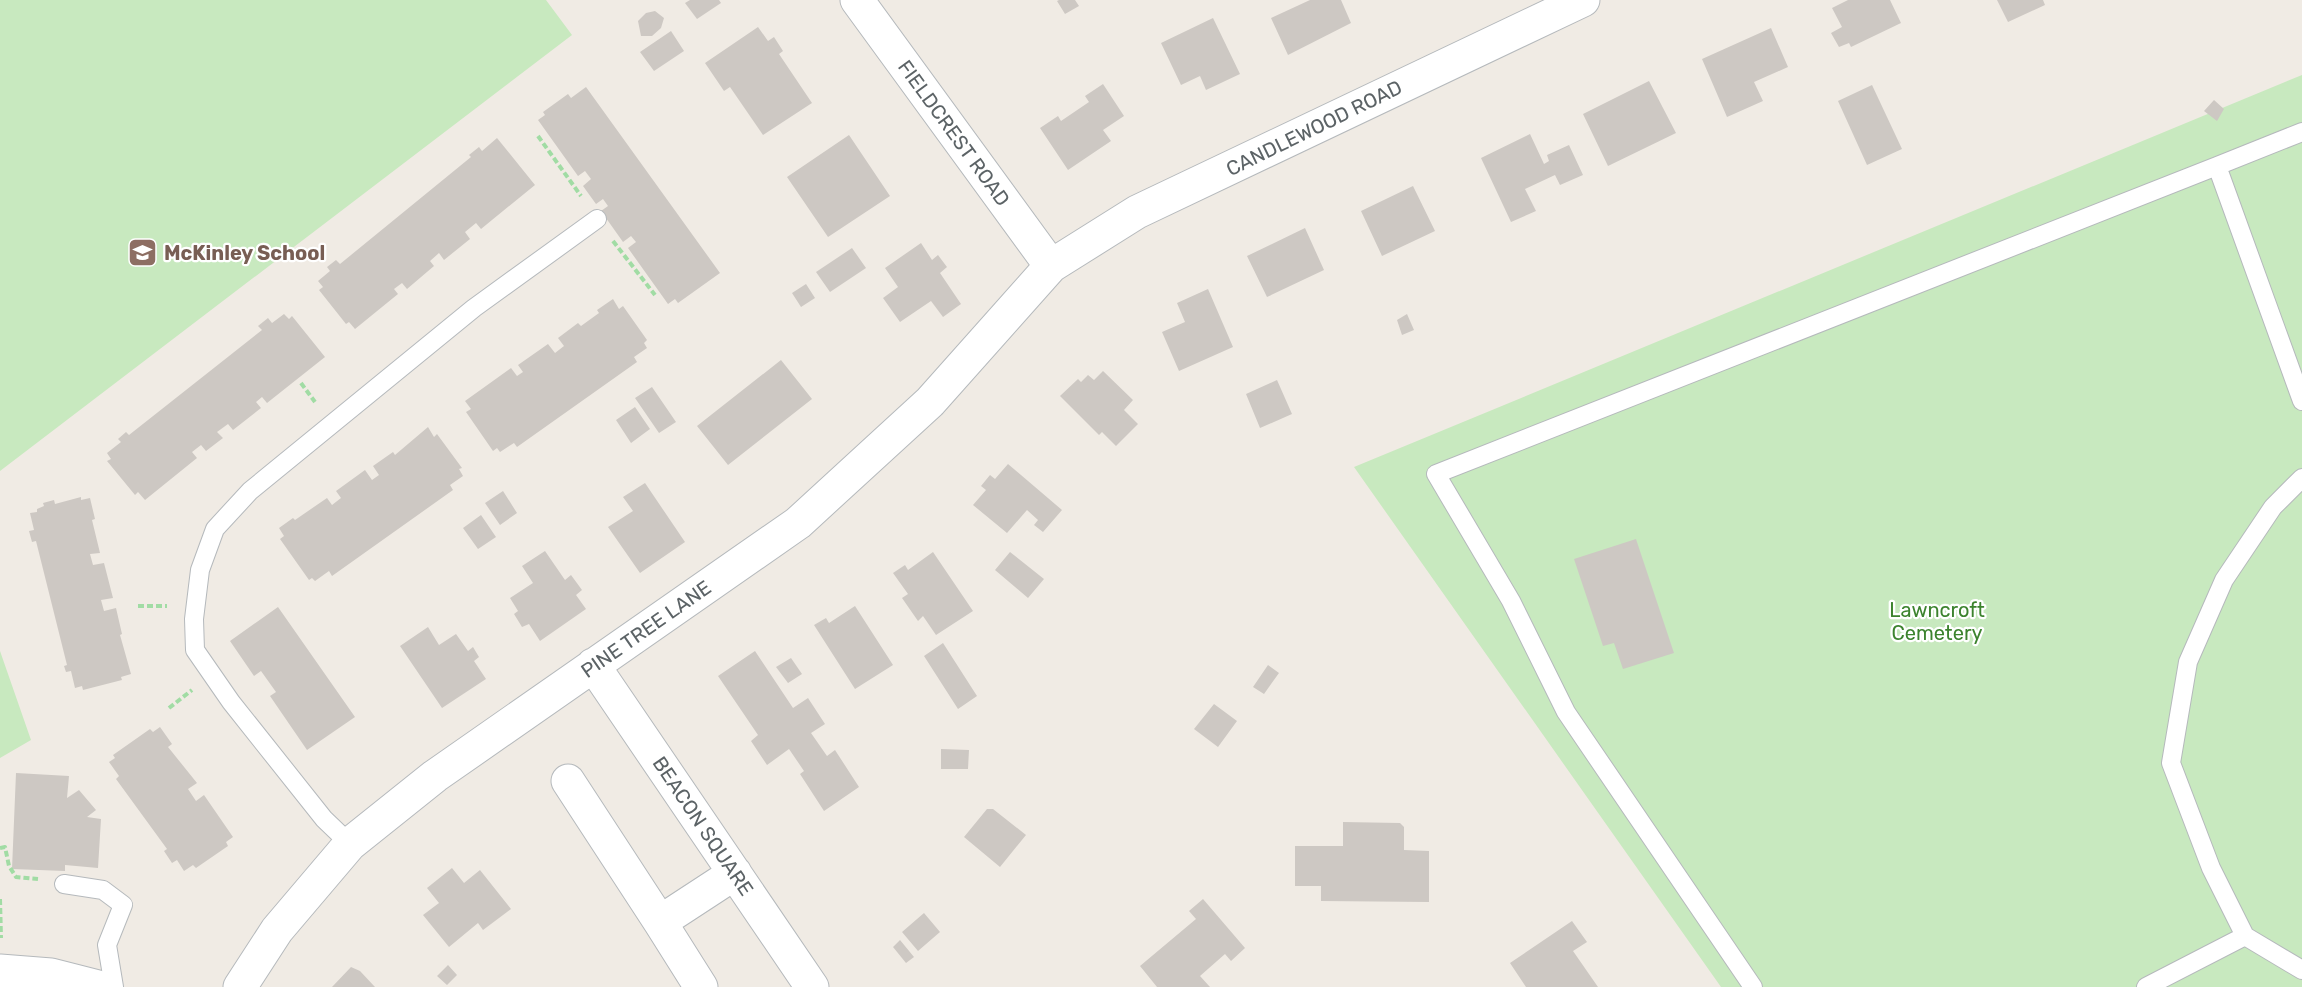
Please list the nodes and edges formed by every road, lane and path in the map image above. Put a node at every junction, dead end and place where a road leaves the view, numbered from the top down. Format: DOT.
graph roads {
  1 [pos="857,0"];
  2 [pos="1583,0"];
  3 [pos="2302,132"];
  4 [pos="2217,166"];
  5 [pos="597,219"];
  6 [pos="1051,266"];
  7 [pos="2302,401"];
  8 [pos="2302,478"];
  9 [pos="593,665"];
  10 [pos="568,782"];
  11 [pos="350,844"];
  12 [pos="0,848"];
  13 [pos="735,873"];
  14 [pos="64,884"];
  15 [pos="660,922"];
  16 [pos="2245,936"];
  17 [pos="2302,970"];
  18 [pos="0,971"];
  19 [pos="98,987"];
  20 [pos="114,987"];
  21 [pos="240,987"];
  22 [pos="701,987"];
  23 [pos="812,987"];
  24 [pos="1753,987"];
  25 [pos="2146,987"];
  1 -- 6 [label="street, FIELDCREST ROAD"];
  2 -- 6 [label="street, CANDLEWOOD ROAD"];
  3 -- 4 [label="lane"];
  4 -- 7 [label="lane"];
  4 -- 24 [label="lane"];
  5 -- 11 [label="lane"];
  6 -- 9 [label="street, PINE TREE LANE"];
  8 -- 16 [label="lane"];
  9 -- 11 [label="street, PINE TREE LANE"];
  9 -- 13 [label="street, BEACON SQUARE"];
  10 -- 15 [label="street"];
  11 -- 21 [label="street, PINE TREE LANE"];
  12 -- 14 [label="path"];
  13 -- 15 [label="street"];
  13 -- 23 [label="street, BEACON SQUARE"];
  14 -- 20 [label="lane"];
  15 -- 22 [label="street"];
  16 -- 17 [label="lane"];
  16 -- 25 [label="lane"];
  18 -- 19 [label="street"];
}
